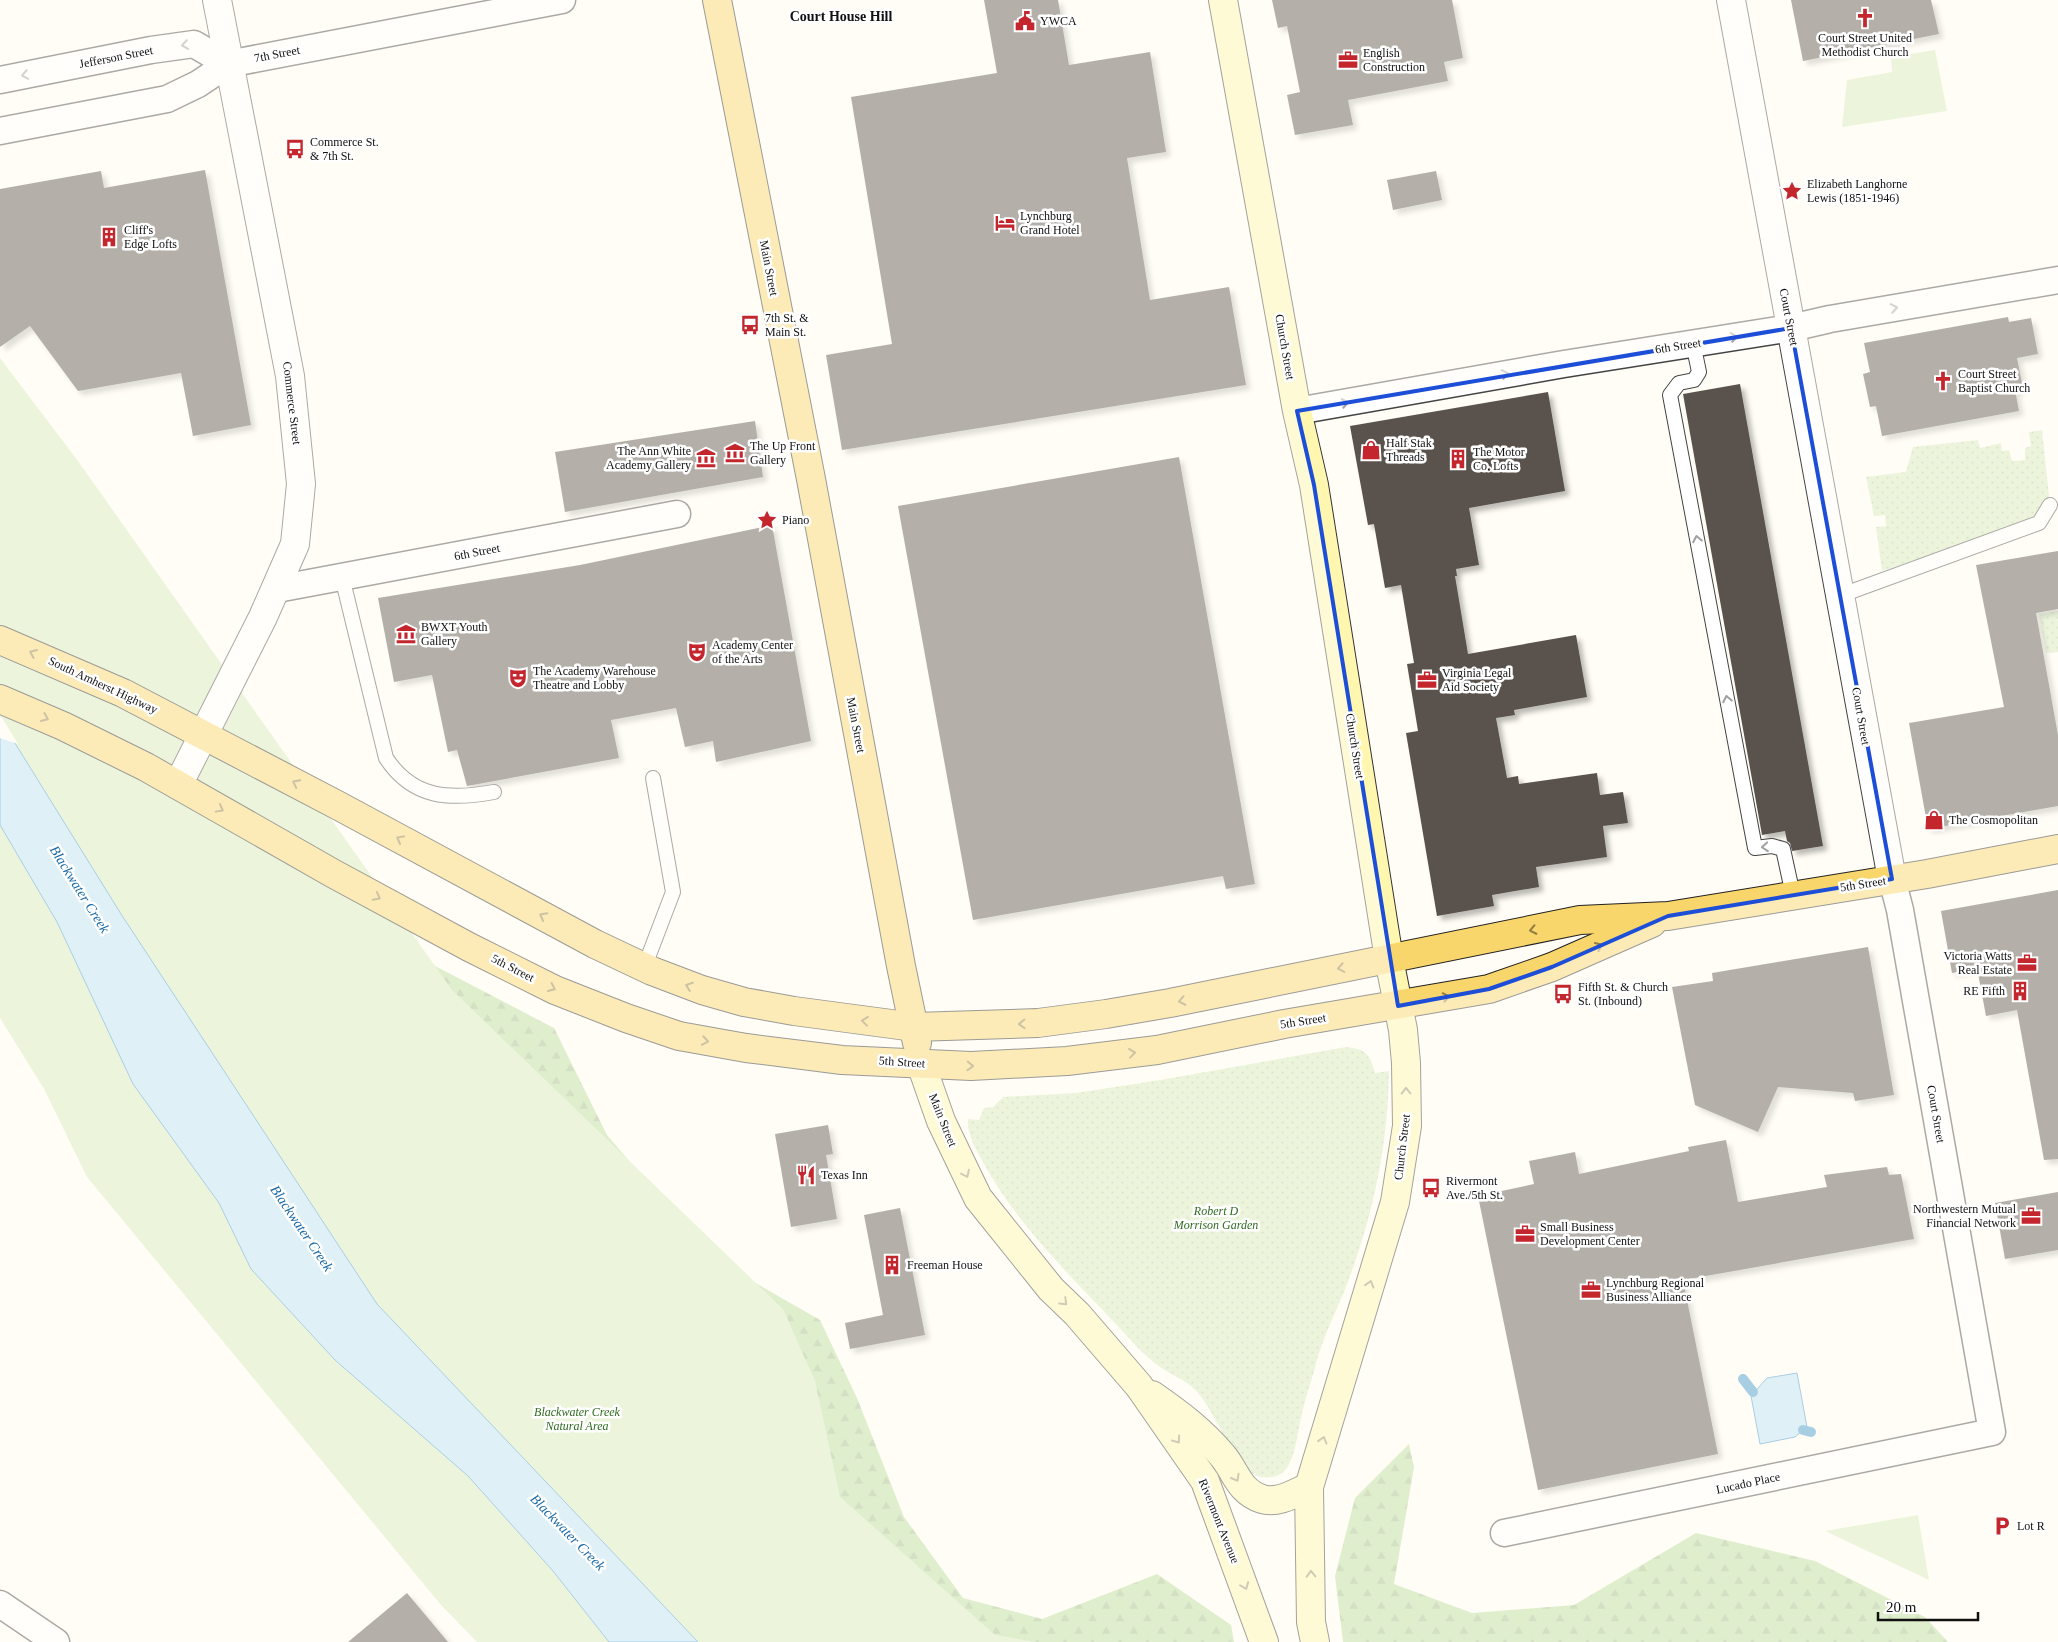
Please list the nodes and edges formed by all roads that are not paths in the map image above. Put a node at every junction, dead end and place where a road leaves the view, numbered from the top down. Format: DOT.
graph roads {
  1 [pos="217,0"];
  2 [pos="562,0"];
  3 [pos="717,0"];
  4 [pos="1222,0"];
  5 [pos="1731,0"];
  6 [pos="228,64"];
  7 [pos="0,80"];
  8 [pos="0,131"];
  9 [pos="2058,280"];
  10 [pos="1791,328"];
  11 [pos="1693,343"];
  12 [pos="1297,411"];
  13 [pos="2050,505"];
  14 [pos="676,514"];
  15 [pos="342,576"];
  16 [pos="277,589"];
  17 [pos="1839,596"];
  18 [pos="0,640"];
  19 [pos="0,699"];
  20 [pos="204,734"];
  21 [pos="653,778"];
  22 [pos="178,785"];
  23 [pos="494,792"];
  24 [pos="2058,850"];
  25 [pos="1892,879"];
  26 [pos="1793,895"];
  27 [pos="1668,916"];
  28 [pos="1389,959"];
  29 [pos="644,968"];
  30 [pos="1398,1006"];
  31 [pos="914,1027"];
  32 [pos="921,1064"];
  33 [pos="1139,1386"];
  34 [pos="1992,1432"];
  35 [pos="1309,1487"];
  36 [pos="1504,1533"];
  37 [pos="0,1604"];
  38 [pos="1313,1632"];
  39 [pos="1264,1638"];
  40 [pos="56,1642"];
  1 -- 6 [label="street, Commerce Street"];
  2 -- 6 [label="street, 7th Street"];
  3 -- 31 [label="main road, Main Street"];
  4 -- 12 [label="main road, Church Street"];
  5 -- 10 [label="street, Court Street"];
  6 -- 7 [label="street, Jefferson Street, one-way"];
  6 -- 8 [label="street, 7th Street"];
  6 -- 16 [label="street, Commerce Street"];
  10 -- 9 [label="street, 6th Street, one-way"];
  11 -- 10 [label="street, 6th Street, one-way"];
  10 -- 17 [label="street, Court Street"];
  12 -- 11 [label="street, 6th Street, one-way"];
  26 -- 11 [label="lane, one-way"];
  12 -- 28 [label="main road, Church Street"];
  13 -- 17 [label="lane"];
  14 -- 15 [label="street, 6th Street"];
  15 -- 16 [label="street, 6th Street"];
  15 -- 23 [label="lane"];
  16 -- 20 [label="street, Commerce Street"];
  17 -- 25 [label="street, Court Street"];
  20 -- 18 [label="main road, South Amherst Highway, one-way"];
  19 -- 22 [label="main road, one-way"];
  20 -- 22 [label="street, Commerce Street"];
  29 -- 20 [label="main road, 5th Street, one-way"];
  21 -- 29 [label="lane"];
  22 -- 32 [label="main road, 5th Street, one-way"];
  24 -- 25 [label="main road, 5th Street"];
  25 -- 26 [label="main road, 5th Street"];
  25 -- 34 [label="street, Court Street"];
  26 -- 27 [label="main road, 5th Street"];
  27 -- 28 [label="main road, 5th Street, one-way"];
  30 -- 27 [label="main road, 5th Street, one-way"];
  28 -- 30 [label="main road, Church Street"];
  28 -- 31 [label="main road, 5th Street, one-way"];
  31 -- 29 [label="main road, 5th Street, one-way"];
  32 -- 30 [label="main road, 5th Street, one-way"];
  35 -- 30 [label="main road, Church Street, one-way"];
  31 -- 32 [label="main road, Main Street"];
  32 -- 33 [label="main road, Main Street, one-way"];
  33 -- 35 [label="main road, one-way"];
  33 -- 39 [label="main road, Rivermont Avenue, one-way"];
  34 -- 36 [label="street, Lucado Place"];
  38 -- 35 [label="main road, one-way"];
  37 -- 40 [label="street"];
}
